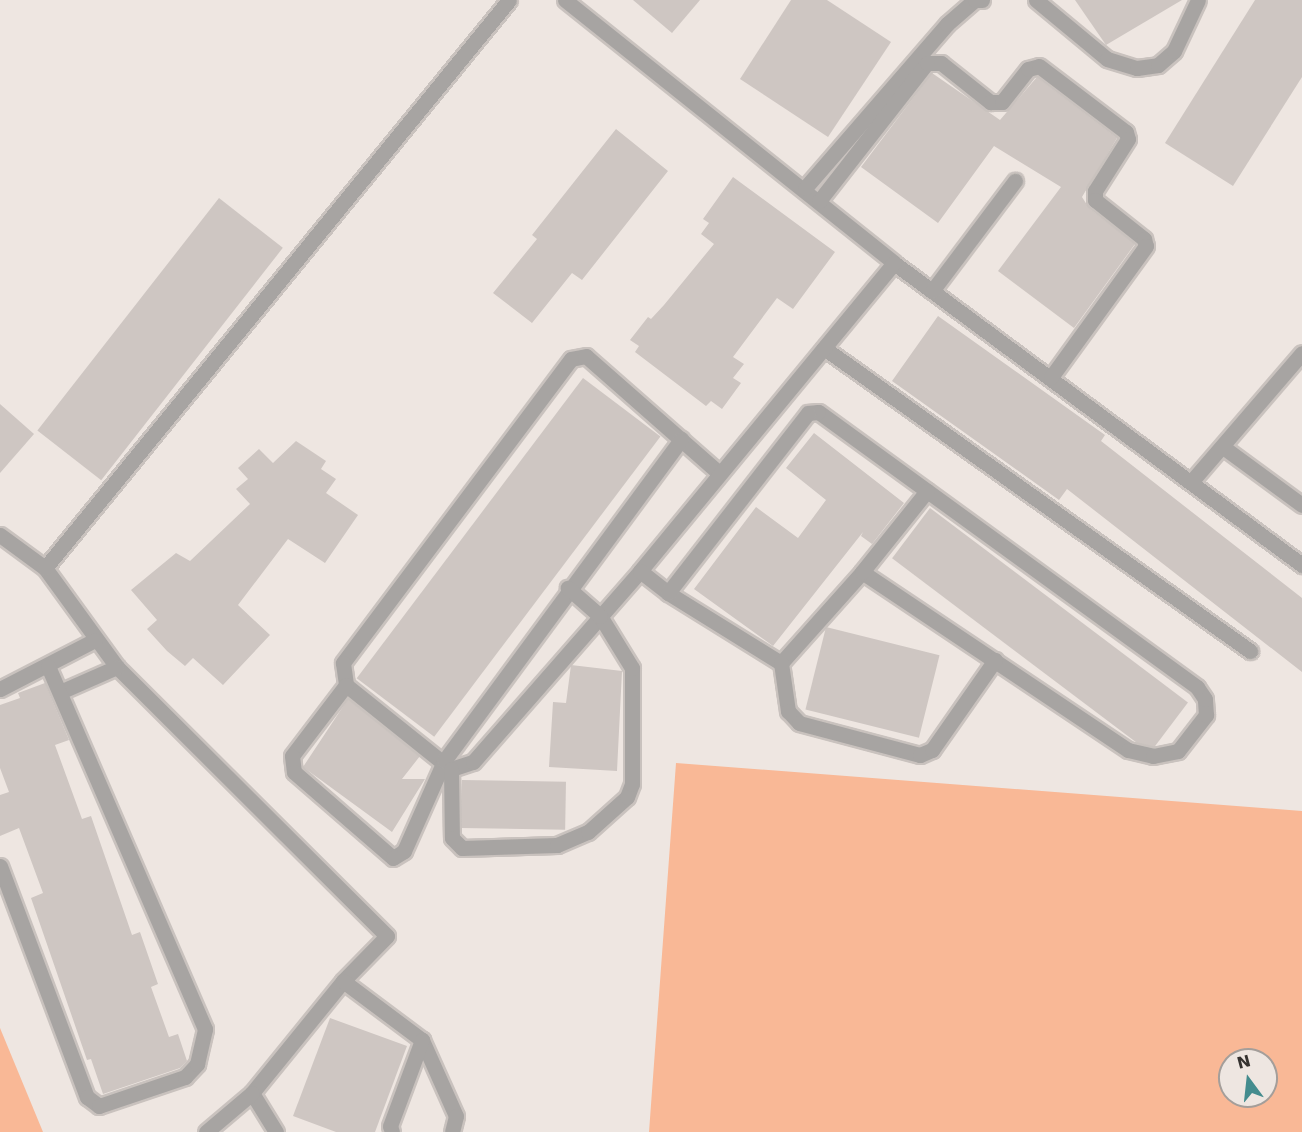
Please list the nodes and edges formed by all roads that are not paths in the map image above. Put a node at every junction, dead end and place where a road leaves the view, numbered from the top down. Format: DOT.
graph roads {
  1 [pos="509,0"];
  2 [pos="565,0"];
  3 [pos="975,0"];
  4 [pos="982,0"];
  5 [pos="1036,0"];
  6 [pos="1198,0"];
  7 [pos="1016,181"];
  8 [pos="805,188"];
  9 [pos="819,201"];
  10 [pos="894,263"];
  11 [pos="932,291"];
  12 [pos="824,348"];
  13 [pos="1302,353"];
  14 [pos="1051,377"];
  15 [pos="681,439"];
  16 [pos="1223,447"];
  17 [pos="719,473"];
  18 [pos="1191,482"];
  19 [pos="927,491"];
  20 [pos="1302,505"];
  21 [pos="0,535"];
  22 [pos="1302,565"];
  23 [pos="45,568"];
  24 [pos="640,571"];
  25 [pos="862,572"];
  26 [pos="568,588"];
  27 [pos="668,593"];
  28 [pos="600,616"];
  29 [pos="95,640"];
  30 [pos="1250,651"];
  31 [pos="995,660"];
  32 [pos="781,663"];
  33 [pos="48,666"];
  34 [pos="117,667"];
  35 [pos="346,685"];
  36 [pos="0,689"];
  37 [pos="62,691"];
  38 [pos="447,765"];
  39 [pos="0,866"];
  40 [pos="343,981"];
  41 [pos="422,1040"];
  42 [pos="252,1093"];
  43 [pos="206,1132"];
  44 [pos="276,1132"];
  45 [pos="392,1132"];
  46 [pos="452,1132"];
  1 -- 23 [label="street"];
  2 -- 8 [label="street"];
  3 -- 4 [label="street"];
  3 -- 8 [label="street"];
  5 -- 6 [label="street"];
  7 -- 11 [label="street"];
  8 -- 9 [label="street"];
  9 -- 10 [label="street"];
  9 -- 14 [label="street"];
  10 -- 11 [label="street"];
  10 -- 12 [label="street"];
  11 -- 14 [label="street"];
  12 -- 17 [label="street"];
  12 -- 30 [label="street"];
  13 -- 16 [label="street"];
  14 -- 18 [label="street"];
  15 -- 17 [label="street"];
  15 -- 26 [label="street"];
  15 -- 35 [label="street"];
  16 -- 18 [label="street"];
  16 -- 20 [label="street"];
  17 -- 24 [label="street"];
  18 -- 22 [label="street"];
  19 -- 25 [label="street"];
  19 -- 27 [label="street"];
  19 -- 31 [label="street"];
  21 -- 23 [label="street"];
  23 -- 29 [label="street"];
  24 -- 27 [label="street"];
  24 -- 28 [label="street"];
  25 -- 31 [label="street"];
  25 -- 32 [label="street"];
  26 -- 28 [label="street"];
  26 -- 38 [label="street"];
  27 -- 32 [label="street"];
  28 -- 38 [label="street"];
  28 -- 38 [label="street"];
  29 -- 33 [label="street"];
  29 -- 34 [label="street"];
  31 -- 32 [label="street"];
  33 -- 36 [label="street"];
  33 -- 37 [label="street"];
  34 -- 37 [label="street"];
  34 -- 40 [label="street"];
  35 -- 38 [label="street"];
  35 -- 38 [label="street"];
  37 -- 39 [label="street"];
  40 -- 41 [label="street"];
  40 -- 42 [label="street"];
  41 -- 45 [label="street"];
  41 -- 46 [label="street"];
  42 -- 43 [label="street"];
  42 -- 44 [label="street"];
}
